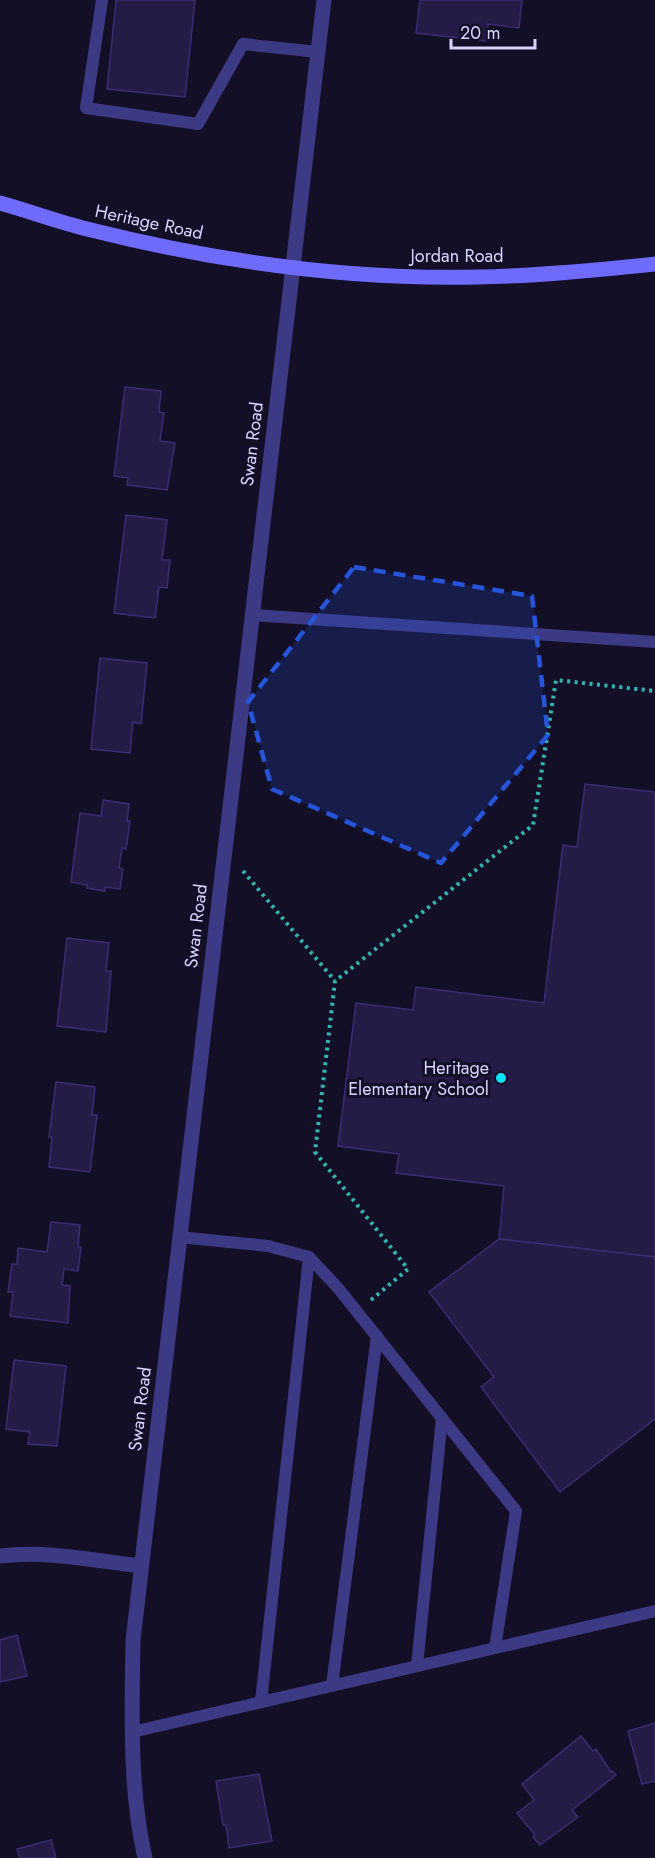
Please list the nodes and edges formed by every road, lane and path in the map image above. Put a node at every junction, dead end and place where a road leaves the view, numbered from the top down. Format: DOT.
graph roads {
  1 [pos="102,0"];
  2 [pos="324,0"];
  3 [pos="318,52"];
  4 [pos="0,203"];
  5 [pos="655,264"];
  6 [pos="292,268"];
  7 [pos="252,615"];
  8 [pos="655,642"];
  9 [pos="655,692"];
  10 [pos="224,849"];
  11 [pos="335,981"];
  12 [pos="180,1237"];
  13 [pos="309,1257"];
  14 [pos="357,1311"];
  15 [pos="377,1336"];
  16 [pos="442,1418"];
  17 [pos="0,1556"];
  18 [pos="141,1566"];
  19 [pos="655,1611"];
  20 [pos="495,1648"];
  21 [pos="417,1666"];
  22 [pos="332,1686"];
  23 [pos="261,1702"];
  24 [pos="132,1732"];
  25 [pos="145,1858"];
  1 -- 3 [label="lane"];
  2 -- 3 [label="street, Swan Road"];
  3 -- 6 [label="street, Swan Road"];
  4 -- 6 [label="main road, Heritage Road"];
  5 -- 6 [label="main road, Jordan Road"];
  6 -- 7 [label="street, Swan Road"];
  7 -- 8 [label="lane"];
  7 -- 10 [label="street, Swan Road"];
  9 -- 11 [label="path"];
  10 -- 11 [label="path"];
  10 -- 12 [label="street, Swan Road"];
  11 -- 14 [label="path"];
  12 -- 13 [label="lane"];
  12 -- 18 [label="street, Swan Road"];
  13 -- 14 [label="lane"];
  13 -- 23 [label="lane"];
  14 -- 15 [label="lane"];
  15 -- 16 [label="lane"];
  15 -- 22 [label="lane"];
  16 -- 20 [label="lane"];
  16 -- 21 [label="lane"];
  17 -- 18 [label="street"];
  18 -- 24 [label="street, Swan Road"];
  19 -- 20 [label="lane"];
  20 -- 21 [label="lane"];
  21 -- 22 [label="lane"];
  22 -- 23 [label="lane"];
  23 -- 24 [label="lane"];
  24 -- 25 [label="street, Swan Road"];
}
